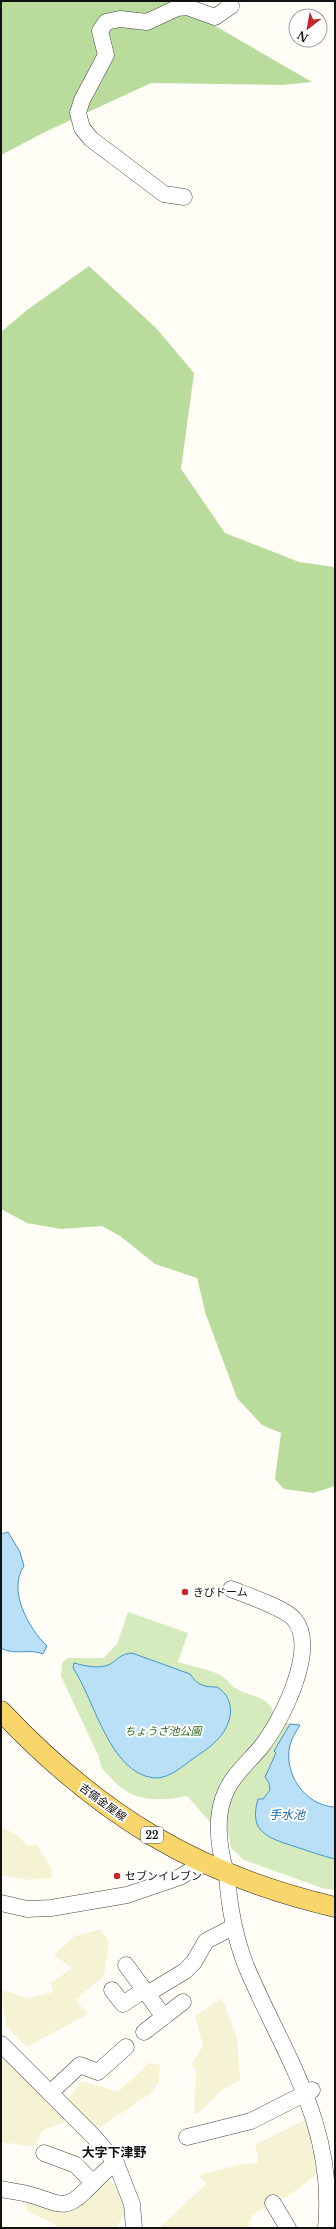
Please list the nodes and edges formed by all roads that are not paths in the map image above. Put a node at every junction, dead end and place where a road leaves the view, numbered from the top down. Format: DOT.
graph roads {
  1 [pos="228,1"];
  2 [pos="184,197"];
  3 [pos="231,1589"];
  4 [pos="1,1711"];
  5 [pos="203,1863"];
  6 [pos="226,1874"];
  7 [pos="1,1903"];
  8 [pos="335,1906"];
  9 [pos="233,1927"];
  10 [pos="126,1965"];
  11 [pos="112,1990"];
  12 [pos="145,1992"];
  13 [pos="183,2002"];
  14 [pos="164,2017"];
  15 [pos="144,2032"];
  16 [pos="1,2044"];
  17 [pos="126,2047"];
  18 [pos="312,2090"];
  19 [pos="50,2093"];
  20 [pos="187,2137"];
  21 [pos="44,2154"];
  22 [pos="116,2163"];
  23 [pos="94,2183"];
  24 [pos="1,2189"];
  25 [pos="272,2203"];
  26 [pos="134,2228"];
  27 [pos="288,2228"];
  28 [pos="326,2228"];
  1 -- 2 [label="street"];
  3 -- 6 [label="street"];
  4 -- 5 [label="main road, 吉備金屋線 / 22"];
  5 -- 6 [label="main road, 吉備金屋線 / 22"];
  5 -- 7 [label="street"];
  6 -- 8 [label="main road, 吉備金屋線 / 22"];
  6 -- 9 [label="street"];
  9 -- 12 [label="street"];
  9 -- 18 [label="street"];
  10 -- 12 [label="street"];
  11 -- 12 [label="street"];
  12 -- 14 [label="street"];
  13 -- 14 [label="street"];
  14 -- 15 [label="street"];
  16 -- 19 [label="street"];
  17 -- 19 [label="street"];
  18 -- 20 [label="street"];
  18 -- 28 [label="street"];
  19 -- 22 [label="street"];
  21 -- 23 [label="street"];
  22 -- 23 [label="street"];
  22 -- 26 [label="street"];
  23 -- 24 [label="street"];
  25 -- 27 [label="street"];
}
